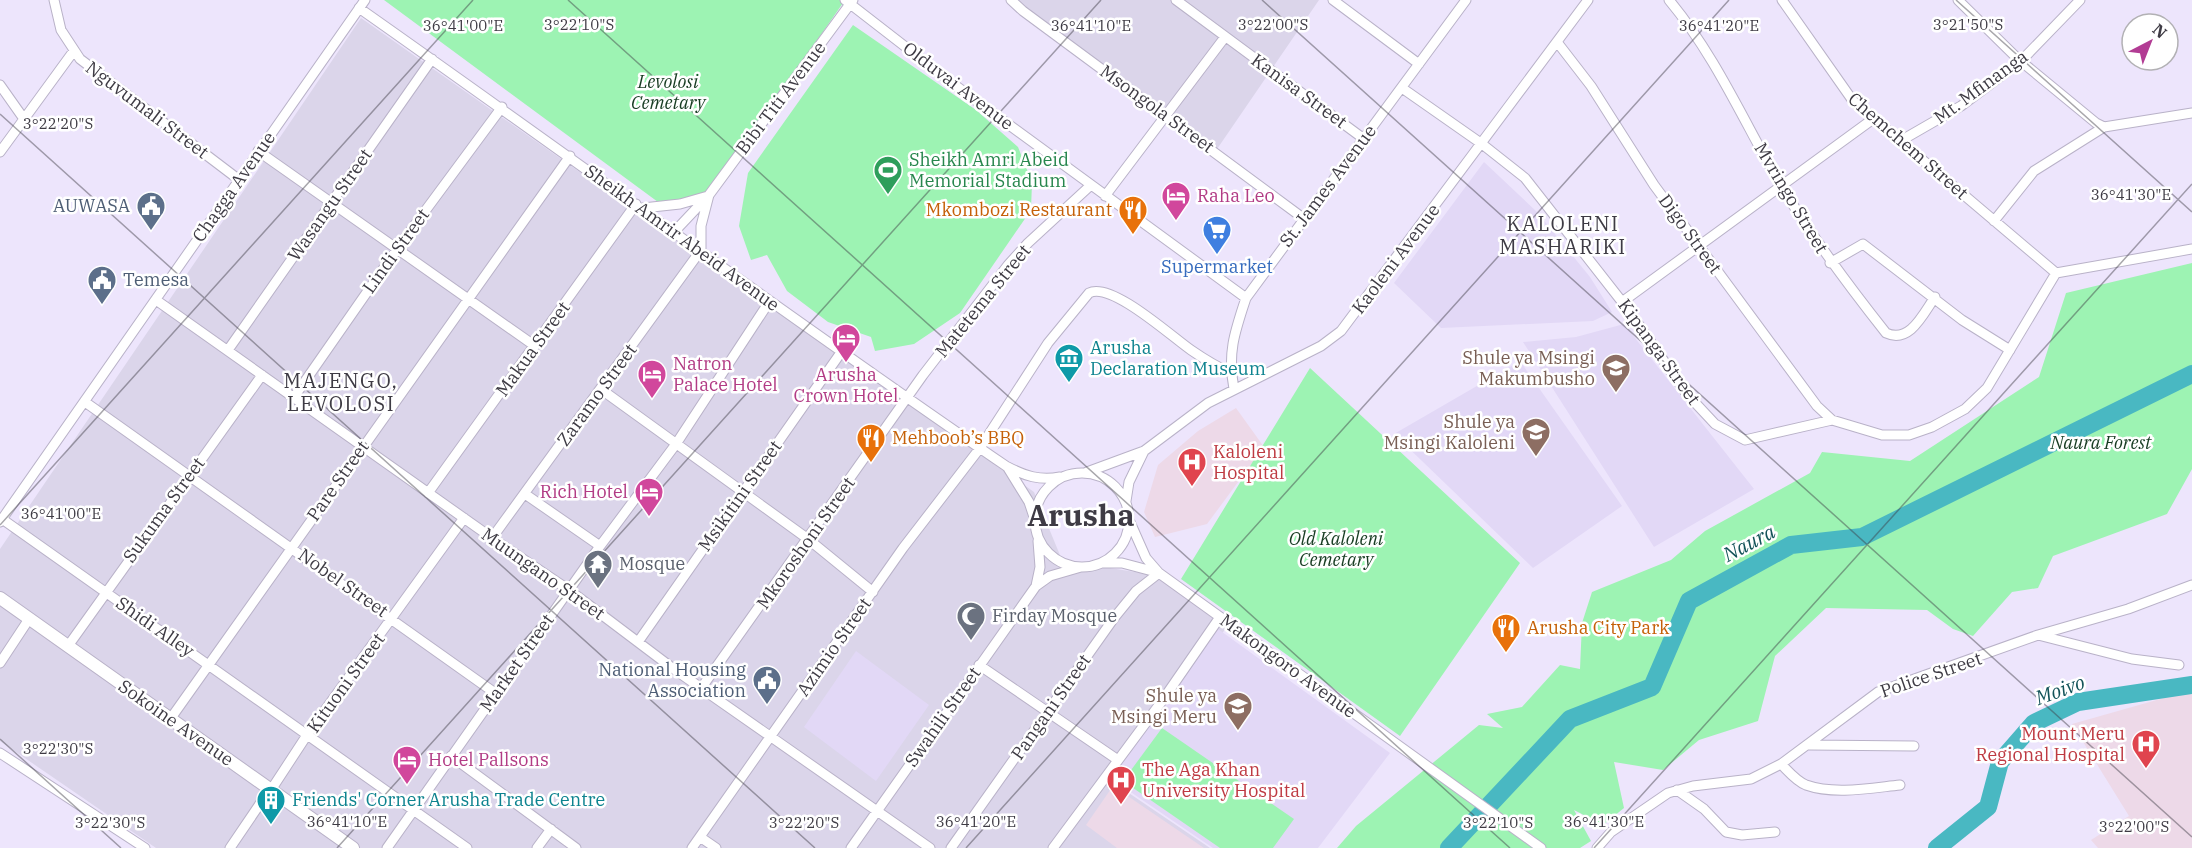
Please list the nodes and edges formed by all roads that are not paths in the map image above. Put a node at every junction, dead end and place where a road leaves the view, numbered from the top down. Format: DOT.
graph roads {
  1 [pos="54,0"];
  2 [pos="1011,0"];
  3 [pos="1176,0"];
  4 [pos="1333,0"];
  5 [pos="1466,0"];
  6 [pos="1588,0"];
  7 [pos="1669,0"];
  8 [pos="1782,0"];
  9 [pos="1958,0"];
  10 [pos="2080,0"];
  11 [pos="850,1"];
  12 [pos="362,4"];
  13 [pos="1225,37"];
  14 [pos="1557,42"];
  15 [pos="73,52"];
  16 [pos="432,59"];
  17 [pos="2021,61"];
  18 [pos="1419,64"];
  19 [pos="0,85"];
  20 [pos="1402,88"];
  21 [pos="502,107"];
  22 [pos="2192,113"];
  23 [pos="1166,116"];
  24 [pos="24,119"];
  25 [pos="1873,119"];
  26 [pos="2100,125"];
  27 [pos="1364,139"];
  28 [pos="1902,140"];
  29 [pos="1482,144"];
  30 [pos="258,151"];
  31 [pos="0,152"];
  32 [pos="570,156"];
  33 [pos="238,179"];
  34 [pos="1091,185"];
  35 [pos="1781,185"];
  36 [pos="709,195"];
  37 [pos="1105,196"];
  38 [pos="332,203"];
  39 [pos="640,206"];
  40 [pos="1303,218"];
  41 [pos="1995,221"];
  42 [pos="675,231"];
  43 [pos="1699,246"];
  44 [pos="397,249"];
  45 [pos="2192,249"];
  46 [pos="701,250"];
  47 [pos="1830,262"];
  48 [pos="2056,273"];
  49 [pos="1935,297"];
  50 [pos="467,298"];
  51 [pos="1246,298"];
  52 [pos="156,300"];
  53 [pos="769,302"];
  54 [pos="1622,302"];
  55 [pos="535,346"];
  56 [pos="2010,350"];
  57 [pos="228,351"];
  58 [pos="842,351"];
  59 [pos="1231,373"];
  60 [pos="262,375"];
  61 [pos="1234,389"];
  62 [pos="602,390"];
  63 [pos="294,397"];
  64 [pos="908,398"];
  65 [pos="85,402"];
  66 [pos="1832,420"];
  67 [pos="676,444"];
  68 [pos="363,445"];
  69 [pos="980,448"];
  70 [pos="1144,451"];
  71 [pos="1006,466"];
  72 [pos="1087,472"];
  73 [pos="189,476"];
  74 [pos="1060,477"];
  75 [pos="428,493"];
  76 [pos="743,493"];
  77 [pos="525,495"];
  78 [pos="1126,501"];
  79 [pos="464,518"];
  80 [pos="1035,519"];
  81 [pos="1,520"];
  82 [pos="1130,522"];
  83 [pos="1036,532"];
  84 [pos="492,538"];
  85 [pos="808,539"];
  86 [pos="600,546"];
  87 [pos="292,548"];
  88 [pos="1103,563"];
  89 [pos="1081,567"];
  90 [pos="1159,573"];
  91 [pos="2192,585"];
  92 [pos="1036,586"];
  93 [pos="569,590"];
  94 [pos="105,592"];
  95 [pos="873,592"];
  96 [pos="0,598"];
  97 [pos="1220,617"];
  98 [pos="29,619"];
  99 [pos="393,619"];
  100 [pos="2038,635"];
  101 [pos="638,642"];
  102 [pos="68,646"];
  103 [pos="0,663"];
  104 [pos="208,665"];
  105 [pos="979,665"];
  106 [pos="2179,665"];
  107 [pos="702,687"];
  108 [pos="495,693"];
  109 [pos="1048,713"];
  110 [pos="171,718"];
  111 [pos="307,735"];
  112 [pos="770,735"];
  113 [pos="1809,745"];
  114 [pos="1914,746"];
  115 [pos="0,753"];
  116 [pos="451,756"];
  117 [pos="1118,760"];
  118 [pos="1781,764"];
  119 [pos="1900,785"];
  120 [pos="270,790"];
  121 [pos="1677,790"];
  122 [pos="414,809"];
  123 [pos="877,812"];
  124 [pos="550,829"];
  125 [pos="1775,832"];
  126 [pos="700,837"];
  127 [pos="145,848"];
  128 [pos="230,848"];
  129 [pos="353,848"];
  130 [pos="387,848"];
  131 [pos="467,848"];
  132 [pos="537,848"];
  133 [pos="576,848"];
  134 [pos="692,848"];
  135 [pos="716,848"];
  136 [pos="851,848"];
  137 [pos="930,848"];
  138 [pos="951,848"];
  139 [pos="1053,848"];
  140 [pos="1541,848"];
  141 [pos="1597,848"];
  1 -- 15 [label="street, Nguvumali Street"];
  2 -- 23 [label="street, Msongola Street"];
  3 -- 13 [label="street, Kanisa Street"];
  4 -- 18 [label="street"];
  5 -- 18 [label="street, St. James Avenue"];
  6 -- 14 [label="street, Kaoleni Avenue"];
  7 -- 35 [label="street, Mvringo Street"];
  8 -- 25 [label="street, Chemchem Street"];
  9 -- 17 [label="street"];
  10 -- 17 [label="street, Mt. Mfinanga"];
  11 -- 34 [label="street, Olduvai Avenue"];
  11 -- 36 [label="street, Bibi Titi Avenue"];
  12 -- 16 [label="street, Sheikh Amrir Abeid Avenue"];
  12 -- 30 [label="street, Chagga Avenue"];
  13 -- 23 [label="street"];
  13 -- 27 [label="street, Kanisa Street"];
  14 -- 29 [label="street, Kaoleni Avenue"];
  14 -- 43 [label="street, Digo Street"];
  15 -- 24 [label="street"];
  15 -- 33 [label="street, Nguvumali Street"];
  16 -- 21 [label="street, Sheikh Amrir Abeid Avenue"];
  16 -- 38 [label="street, Wasangu Street"];
  17 -- 26 [label="street"];
  17 -- 28 [label="street, Mt. Mfinanga"];
  18 -- 20 [label="street, St. James Avenue"];
  19 -- 24 [label="street"];
  20 -- 27 [label="street, St. James Avenue"];
  20 -- 29 [label="street, Kipanga Street"];
  21 -- 32 [label="street, Sheikh Amrir Abeid Avenue"];
  21 -- 44 [label="street, Lindi Street"];
  22 -- 26 [label="street"];
  23 -- 37 [label="street"];
  23 -- 40 [label="street, Msongola Street"];
  24 -- 31 [label="street"];
  25 -- 28 [label="street, Chemchem Street"];
  25 -- 35 [label="street"];
  26 -- 41 [label="street"];
  27 -- 40 [label="street, St. James Avenue"];
  28 -- 41 [label="street, Chemchem Street"];
  29 -- 54 [label="street, Kipanga Street"];
  29 -- 61 [label="street, Kaoleni Avenue"];
  30 -- 33 [label="street, Chagga Avenue"];
  30 -- 38 [label="street"];
  32 -- 39 [label="street, Sheikh Amrir Abeid Avenue"];
  32 -- 50 [label="street, Pare Street"];
  33 -- 52 [label="street, Chagga Avenue"];
  34 -- 37 [label="street, Olduvai Avenue"];
  34 -- 64 [label="street, Matetema Street"];
  35 -- 43 [label="street"];
  35 -- 47 [label="street, Mvringo Street"];
  36 -- 39 [label="street"];
  36 -- 42 [label="street, Bibi Titi Avenue"];
  36 -- 46 [label="street"];
  37 -- 51 [label="street, Olduvai Avenue"];
  38 -- 44 [label="street"];
  38 -- 57 [label="street, Wasangu Street"];
  39 -- 42 [label="street, Sheikh Amrir Abeid Avenue"];
  39 -- 55 [label="street, Makua Street"];
  40 -- 51 [label="street, St. James Avenue"];
  41 -- 48 [label="street, Chemchem Street"];
  42 -- 46 [label="street, Sheikh Amrir Abeid Avenue"];
  43 -- 54 [label="street"];
  43 -- 66 [label="street, Digo Street"];
  44 -- 50 [label="street"];
  44 -- 63 [label="street, Lindi Street"];
  45 -- 48 [label="street"];
  46 -- 53 [label="street, Sheikh Amrir Abeid Avenue"];
  46 -- 62 [label="street, Zaramo Street"];
  47 -- 49 [label="street"];
  47 -- 49 [label="street, Mvringo Street"];
  48 -- 56 [label="street, Kipanga Street"];
  49 -- 56 [label="street"];
  50 -- 55 [label="street"];
  50 -- 68 [label="street, Pare Street"];
  51 -- 59 [label="street, St. James Avenue"];
  52 -- 57 [label="street, Muungano Street"];
  52 -- 65 [label="street, Chagga Avenue"];
  53 -- 58 [label="street, Sheikh Amrir Abeid Avenue"];
  53 -- 67 [label="street, Market Street"];
  54 -- 66 [label="street, Kipanga Street"];
  55 -- 75 [label="street, Makua Street"];
  56 -- 66 [label="street, Kipanga Street"];
  57 -- 60 [label="street, Muungano Street"];
  58 -- 64 [label="street, Sheikh Amrir Abeid Avenue"];
  58 -- 76 [label="street, Msikitini Street"];
  59 -- 61 [label="street, St. James Avenue"];
  59 -- 69 [label="street, Azimio Street"];
  60 -- 63 [label="street, Muungano Street"];
  60 -- 73 [label="street, Sukuma Street"];
  61 -- 70 [label="street, Kaoleni Avenue"];
  62 -- 67 [label="street"];
  62 -- 77 [label="street, Zaramo Street"];
  63 -- 68 [label="street, Muungano Street"];
  64 -- 69 [label="street, Sheikh Amrir Abeid Avenue"];
  64 -- 85 [label="street, Mkoroshoni Street"];
  65 -- 73 [label="street, Nobel Street"];
  65 -- 81 [label="street, Chagga Avenue"];
  67 -- 76 [label="street"];
  67 -- 86 [label="street, Market Street"];
  68 -- 75 [label="street, Muungano Street"];
  68 -- 87 [label="street, Pare Street"];
  69 -- 71 [label="street, Sheikh Amrir Abeid Avenue"];
  69 -- 95 [label="street, Azimio Street"];
  70 -- 72 [label="street, Kaoleni Avenue"];
  70 -- 78 [label="street, Kaoleni Avenue"];
  71 -- 74 [label="street"];
  71 -- 80 [label="street"];
  72 -- 74 [label="street"];
  72 -- 78 [label="street"];
  73 -- 87 [label="street, Nobel Street"];
  73 -- 94 [label="street, Sukuma Street"];
  74 -- 80 [label="street"];
  75 -- 79 [label="street, Muungano Street"];
  76 -- 85 [label="street"];
  76 -- 101 [label="street, Msikitini Street"];
  77 -- 84 [label="street, Zaramo Street"];
  77 -- 86 [label="street"];
  78 -- 82 [label="street"];
  79 -- 84 [label="street, Muungano Street"];
  79 -- 99 [label="street, Kituoni Street"];
  80 -- 83 [label="street"];
  81 -- 94 [label="street, Shidi Alley"];
  82 -- 88 [label="street"];
  82 -- 90 [label="street, Makongoro Avenue"];
  83 -- 89 [label="street"];
  83 -- 92 [label="street"];
  84 -- 93 [label="street, Muungano Street"];
  85 -- 95 [label="street"];
  85 -- 107 [label="street, Mkoroshoni Street"];
  86 -- 93 [label="street, Market Street"];
  87 -- 99 [label="street, Nobel Street"];
  87 -- 104 [label="street, Pare Street"];
  88 -- 89 [label="street"];
  88 -- 90 [label="street"];
  89 -- 92 [label="street, Swahili Street"];
  90 -- 97 [label="street, Makongoro Avenue"];
  90 -- 109 [label="street, Pangani Street"];
  91 -- 100 [label="street, Police Street"];
  92 -- 105 [label="street, Swahili Street"];
  93 -- 101 [label="street, Muungano Street"];
  93 -- 108 [label="street, Market Street"];
  94 -- 102 [label="street, Sukuma Street"];
  94 -- 104 [label="street, Shidi Alley"];
  95 -- 112 [label="street, Azimio Street"];
  96 -- 98 [label="main road, Sokoine Avenue"];
  97 -- 117 [label="street"];
  97 -- 140 [label="street, Makongoro Avenue"];
  98 -- 102 [label="main road, Sokoine Avenue"];
  98 -- 103 [label="street"];
  99 -- 108 [label="street, Nobel Street"];
  99 -- 111 [label="street, Kituoni Street"];
  100 -- 106 [label="street"];
  100 -- 113 [label="street, Police Street"];
  101 -- 107 [label="street, Muungano Street"];
  102 -- 110 [label="main road, Sokoine Avenue"];
  104 -- 110 [label="street, Pare Street"];
  104 -- 111 [label="street, Shidi Alley"];
  105 -- 109 [label="street"];
  105 -- 123 [label="street, Swahili Street"];
  107 -- 112 [label="street, Muungano Street"];
  108 -- 116 [label="street, Market Street"];
  109 -- 117 [label="street"];
  109 -- 138 [label="street, Pangani Street"];
  110 -- 120 [label="main road, Sokoine Avenue"];
  111 -- 120 [label="street, Kituoni Street"];
  111 -- 122 [label="street, Shidi Alley"];
  112 -- 123 [label="street, Muungano Street"];
  112 -- 126 [label="street, Azimio Street"];
  113 -- 114 [label="street"];
  113 -- 118 [label="street, Police Street"];
  115 -- 127 [label="street"];
  116 -- 122 [label="street, Market Street"];
  116 -- 124 [label="street"];
  117 -- 139 [label="street"];
  118 -- 119 [label="street"];
  118 -- 121 [label="street, Police Street"];
  120 -- 128 [label="street, Kituoni Street"];
  120 -- 129 [label="main road, Sokoine Avenue"];
  121 -- 125 [label="street"];
  121 -- 141 [label="street, Police Street"];
  122 -- 130 [label="street, Market Street"];
  122 -- 131 [label="street, Shidi Alley"];
  123 -- 136 [label="street, Swahili Street"];
  123 -- 137 [label="street, Muungano Street"];
  124 -- 132 [label="street"];
  124 -- 133 [label="street"];
  126 -- 134 [label="street, Azimio Street"];
  126 -- 135 [label="street"];
}
